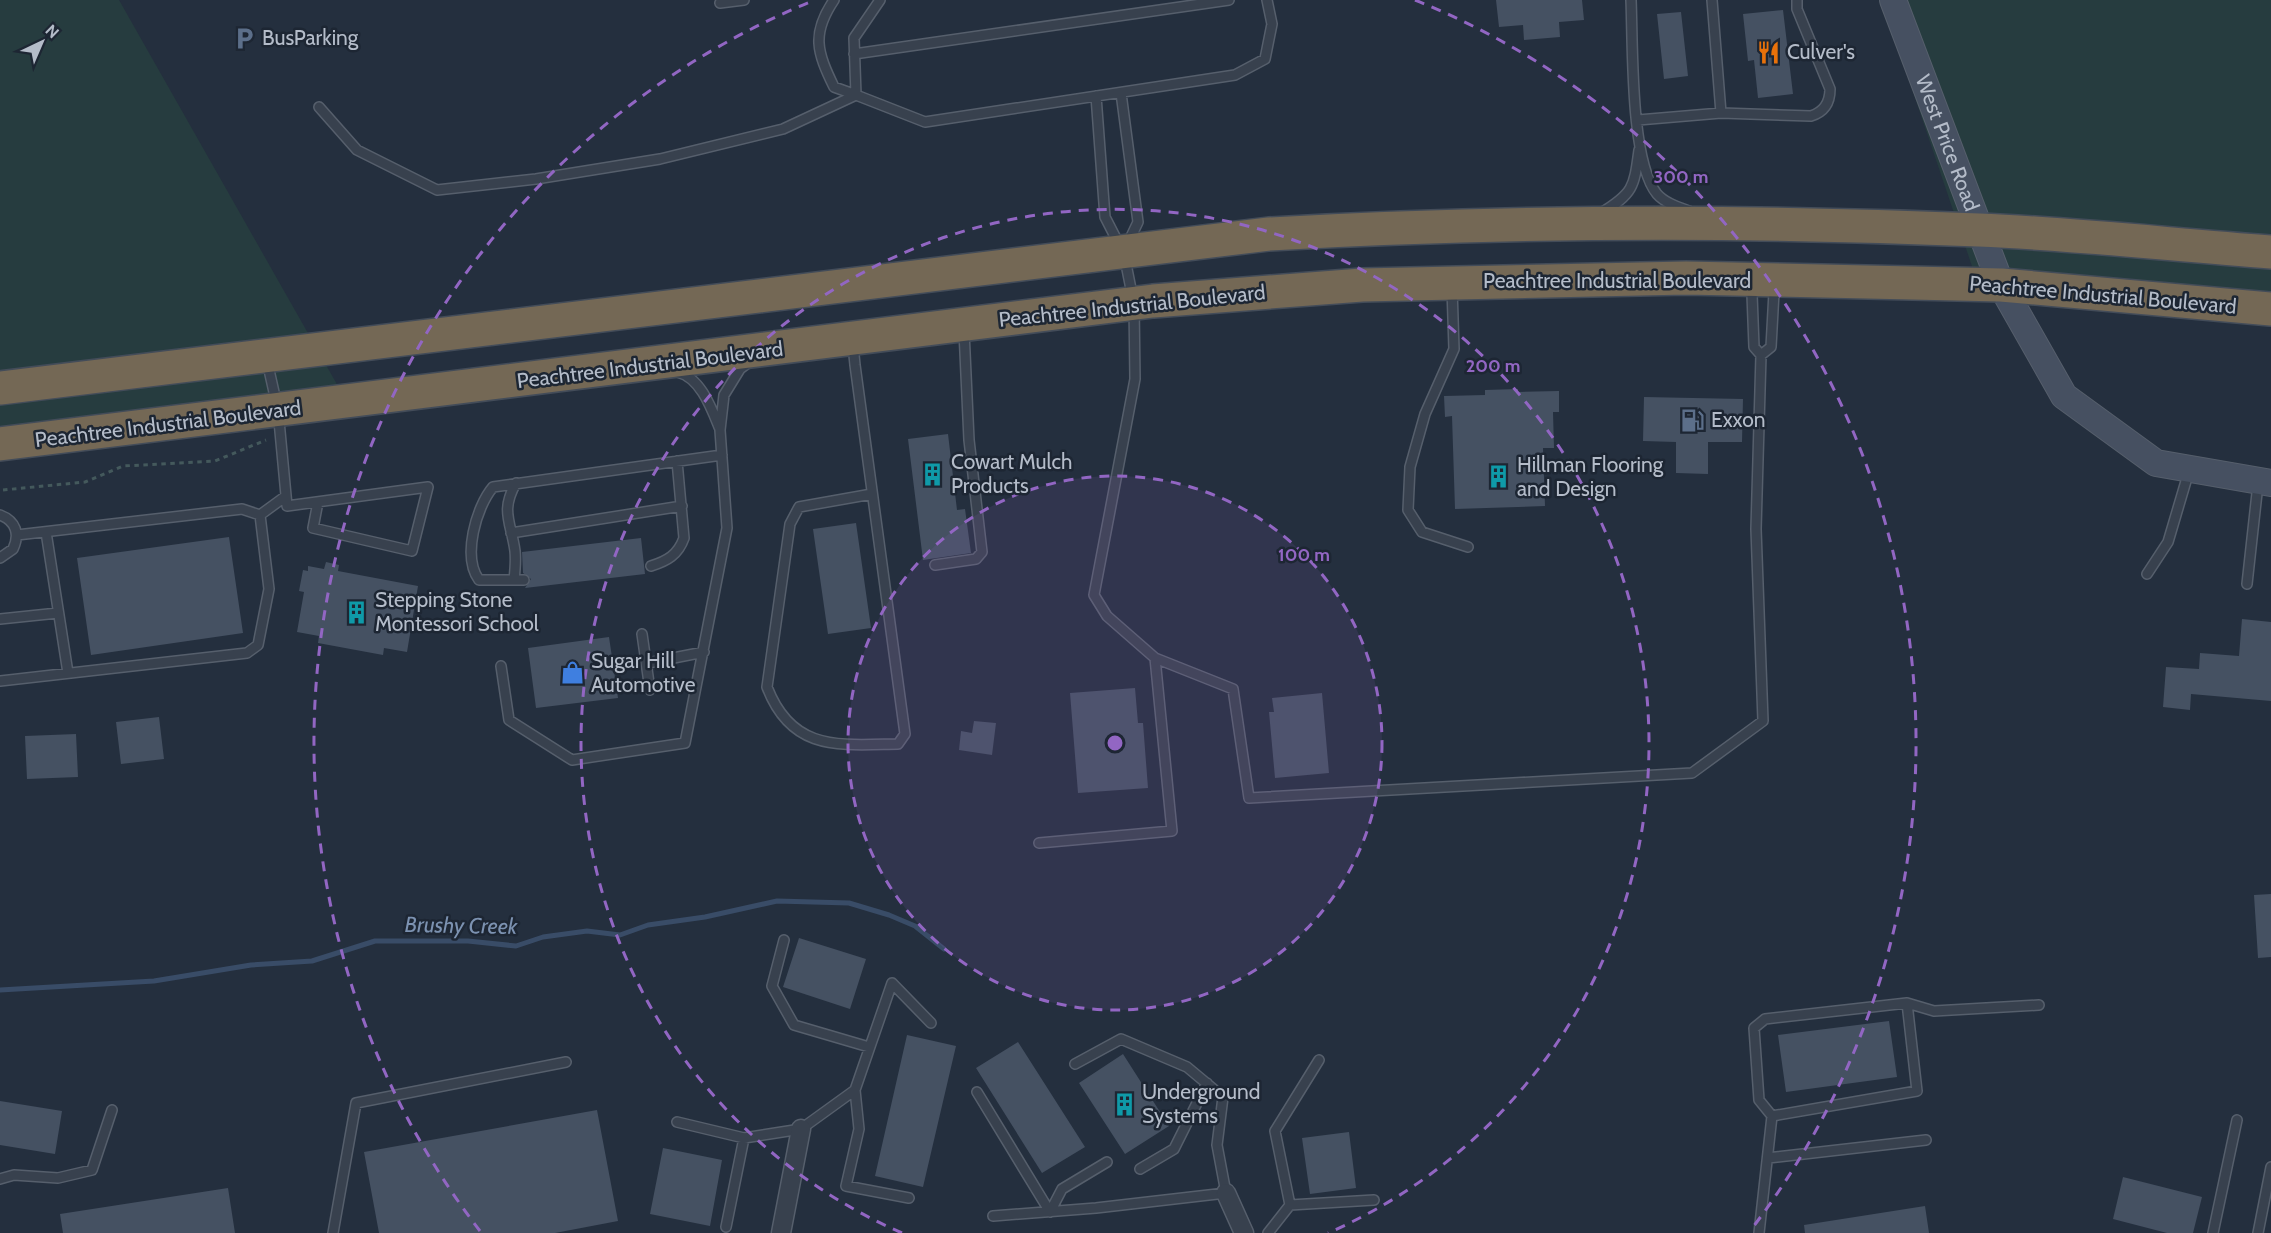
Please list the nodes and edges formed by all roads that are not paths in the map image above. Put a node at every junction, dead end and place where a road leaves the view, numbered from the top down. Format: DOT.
graph roads {
  1 [pos="744,0"];
  2 [pos="834,0"];
  3 [pos="880,0"];
  4 [pos="1229,0"];
  5 [pos="1268,0"];
  6 [pos="1631,0"];
  7 [pos="1712,0"];
  8 [pos="1797,0"];
  9 [pos="1893,0"];
  10 [pos="720,3"];
  11 [pos="854,54"];
  12 [pos="1122,93"];
  13 [pos="856,95"];
  14 [pos="1096,96"];
  15 [pos="319,107"];
  16 [pos="1721,113"];
  17 [pos="1638,120"];
  18 [pos="1640,145"];
  19 [pos="1719,223"];
  20 [pos="1581,224"];
  21 [pos="1982,230"];
  22 [pos="2271,252"];
  23 [pos="1124,254"];
  24 [pos="1764,280"];
  25 [pos="1452,283"];
  26 [pos="2001,285"];
  27 [pos="1134,304"];
  28 [pos="2271,309"];
  29 [pos="963,326"];
  30 [pos="852,339"];
  31 [pos="765,351"];
  32 [pos="266,355"];
  33 [pos="1761,355"];
  34 [pos="649,365"];
  35 [pos="0,388"];
  36 [pos="272,425"];
  37 [pos="720,430"];
  38 [pos="0,444"];
  39 [pos="722,455"];
  40 [pos="677,461"];
  41 [pos="2190,469"];
  42 [pos="2265,482"];
  43 [pos="516,483"];
  44 [pos="872,494"];
  45 [pos="286,496"];
  46 [pos="318,502"];
  47 [pos="682,506"];
  48 [pos="0,515"];
  49 [pos="260,515"];
  50 [pos="46,532"];
  51 [pos="511,533"];
  52 [pos="17,535"];
  53 [pos="1468,547"];
  54 [pos="0,558"];
  55 [pos="935,565"];
  56 [pos="651,566"];
  57 [pos="2147,574"];
  58 [pos="2247,584"];
  59 [pos="58,613"];
  60 [pos="0,619"];
  61 [pos="642,634"];
  62 [pos="704,652"];
  63 [pos="1155,658"];
  64 [pos="648,663"];
  65 [pos="501,666"];
  66 [pos="68,673"];
  67 [pos="0,681"];
  68 [pos="650,690"];
  69 [pos="1039,843"];
  70 [pos="784,940"];
  71 [pos="1907,1003"];
  72 [pos="2039,1005"];
  73 [pos="931,1023"];
  74 [pos="869,1047"];
  75 [pos="1319,1060"];
  76 [pos="566,1062"];
  77 [pos="1075,1064"];
  78 [pos="1207,1083"];
  79 [pos="855,1090"];
  80 [pos="977,1092"];
  81 [pos="112,1110"];
  82 [pos="1772,1116"];
  83 [pos="2237,1120"];
  84 [pos="677,1122"];
  85 [pos="801,1129"];
  86 [pos="744,1138"];
  87 [pos="1926,1140"];
  88 [pos="1768,1158"];
  89 [pos="1107,1162"];
  90 [pos="1140,1169"];
  91 [pos="2270,1173"];
  92 [pos="0,1179"];
  93 [pos="1226,1193"];
  94 [pos="909,1198"];
  95 [pos="1374,1200"];
  96 [pos="1290,1204"];
  97 [pos="1050,1212"];
  98 [pos="993,1216"];
  99 [pos="726,1227"];
  100 [pos="333,1233"];
  101 [pos="781,1233"];
  102 [pos="1244,1233"];
  103 [pos="1268,1233"];
  104 [pos="1759,1233"];
  105 [pos="2213,1233"];
  106 [pos="2258,1233"];
  1 -- 10 [label="lane"];
  2 -- 13 [label="lane"];
  3 -- 11 [label="lane"];
  4 -- 11 [label="lane"];
  5 -- 12 [label="lane"];
  6 -- 17 [label="lane"];
  7 -- 16 [label="lane"];
  8 -- 16 [label="lane"];
  9 -- 21 [label="street, West Price Road"];
  11 -- 13 [label="lane"];
  12 -- 14 [label="lane"];
  12 -- 23 [label="lane"];
  13 -- 14 [label="lane"];
  13 -- 15 [label="lane"];
  14 -- 23 [label="lane"];
  16 -- 17 [label="lane"];
  17 -- 18 [label="lane"];
  18 -- 19 [label="lane"];
  18 -- 20 [label="lane"];
  19 -- 20 [label="highway"];
  19 -- 21 [label="highway"];
  20 -- 23 [label="highway"];
  21 -- 22 [label="highway"];
  21 -- 26 [label="street, West Price Road"];
  23 -- 27 [label="lane"];
  23 -- 32 [label="highway"];
  24 -- 25 [label="highway, Peachtree Industrial Boulevard"];
  24 -- 26 [label="highway, Peachtree Industrial Boulevard"];
  24 -- 33 [label="lane"];
  24 -- 33 [label="lane"];
  25 -- 27 [label="highway, Peachtree Industrial Boulevard"];
  25 -- 53 [label="lane"];
  26 -- 28 [label="highway, Peachtree Industrial Boulevard"];
  26 -- 41 [label="street, West Price Road"];
  27 -- 29 [label="highway, Peachtree Industrial Boulevard"];
  27 -- 63 [label="lane"];
  29 -- 30 [label="highway, Peachtree Industrial Boulevard"];
  29 -- 55 [label="lane"];
  30 -- 31 [label="highway, Peachtree Industrial Boulevard"];
  30 -- 44 [label="lane"];
  31 -- 34 [label="highway, Peachtree Industrial Boulevard"];
  31 -- 37 [label="lane"];
  32 -- 35 [label="highway"];
  32 -- 36 [label="lane"];
  33 -- 63 [label="lane"];
  34 -- 36 [label="highway, Peachtree Industrial Boulevard"];
  34 -- 37 [label="lane"];
  36 -- 38 [label="highway, Peachtree Industrial Boulevard"];
  36 -- 45 [label="lane"];
  37 -- 39 [label="lane"];
  39 -- 40 [label="lane"];
  39 -- 62 [label="lane"];
  40 -- 43 [label="lane"];
  40 -- 47 [label="lane"];
  41 -- 42 [label="street, West Price Road"];
  41 -- 57 [label="lane"];
  42 -- 58 [label="lane"];
  43 -- 51 [label="lane"];
  43 -- 51 [label="lane"];
  44 -- 44 [label="lane"];
  45 -- 46 [label="lane"];
  45 -- 49 [label="lane"];
  46 -- 46 [label="lane"];
  47 -- 51 [label="lane"];
  47 -- 56 [label="lane"];
  48 -- 52 [label="lane"];
  49 -- 50 [label="lane"];
  49 -- 66 [label="lane"];
  50 -- 52 [label="lane"];
  50 -- 59 [label="lane"];
  52 -- 54 [label="lane"];
  59 -- 60 [label="lane"];
  59 -- 66 [label="lane"];
  61 -- 64 [label="lane"];
  62 -- 64 [label="lane"];
  62 -- 65 [label="lane"];
  63 -- 69 [label="lane"];
  64 -- 68 [label="lane"];
  66 -- 67 [label="lane"];
  70 -- 74 [label="lane"];
  71 -- 72 [label="lane"];
  71 -- 82 [label="lane"];
  71 -- 82 [label="lane"];
  73 -- 74 [label="lane"];
  74 -- 79 [label="lane"];
  75 -- 96 [label="lane"];
  76 -- 100 [label="lane"];
  77 -- 78 [label="lane"];
  78 -- 90 [label="lane"];
  78 -- 93 [label="lane"];
  79 -- 85 [label="lane"];
  79 -- 94 [label="lane"];
  80 -- 97 [label="lane"];
  81 -- 92 [label="lane"];
  82 -- 88 [label="lane"];
  83 -- 105 [label="lane"];
  84 -- 86 [label="lane"];
  85 -- 86 [label="lane"];
  85 -- 101 [label="street"];
  86 -- 99 [label="lane"];
  87 -- 88 [label="lane"];
  88 -- 104 [label="lane"];
  89 -- 97 [label="lane"];
  91 -- 106 [label="lane"];
  93 -- 97 [label="lane"];
  93 -- 102 [label="street"];
  95 -- 96 [label="lane"];
  96 -- 103 [label="lane"];
  97 -- 98 [label="lane"];
}
